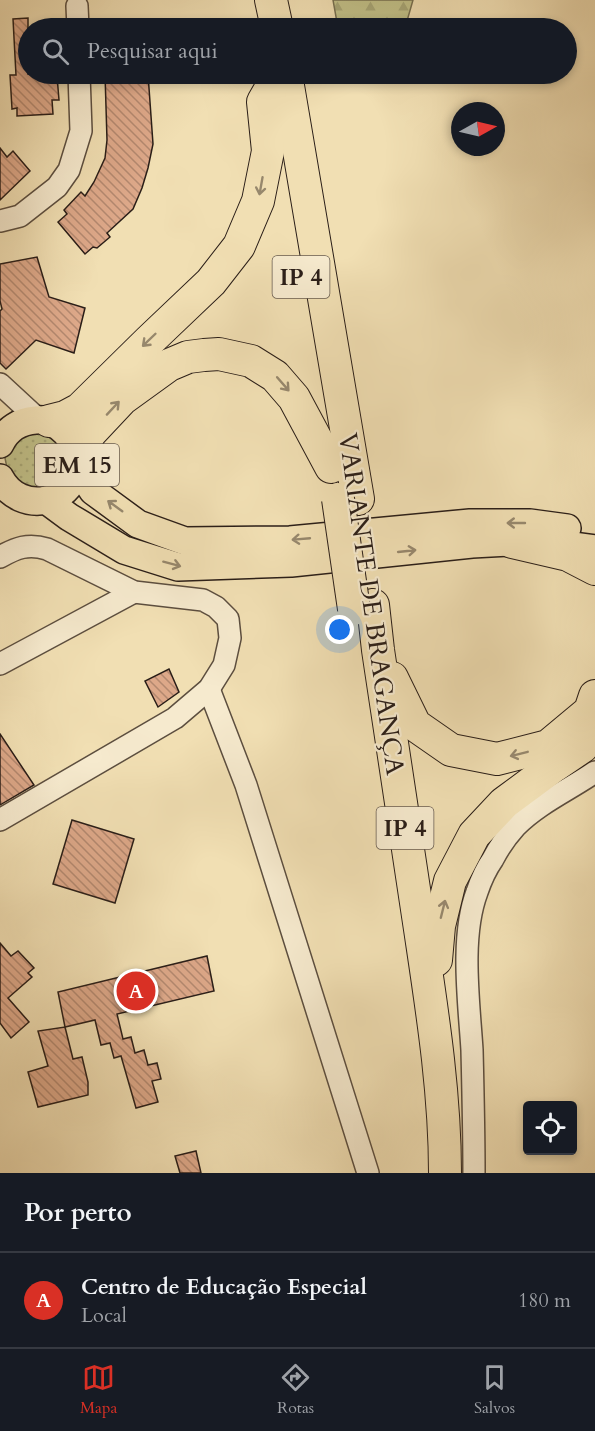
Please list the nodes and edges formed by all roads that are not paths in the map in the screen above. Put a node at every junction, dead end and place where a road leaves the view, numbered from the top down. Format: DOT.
graph roads {
  1 [pos="261,0"];
  2 [pos="271,0"];
  3 [pos="77,6"];
  4 [pos="78,18"];
  5 [pos="263,18"];
  6 [pos="275,18"];
  7 [pos="79,84"];
  8 [pos="272,84"];
  9 [pos="276,84"];
  10 [pos="276,84"];
  11 [pos="0,221"];
  12 [pos="3,388"];
  13 [pos="44,420"];
  14 [pos="0,444"];
  15 [pos="77,460"];
  16 [pos="331,467"];
  17 [pos="0,478"];
  18 [pos="348,499"];
  19 [pos="38,501"];
  20 [pos="0,513"];
  21 [pos="595,532"];
  22 [pos="512,542"];
  23 [pos="595,549"];
  24 [pos="0,557"];
  25 [pos="595,569"];
  26 [pos="96,573"];
  27 [pos="134,592"];
  28 [pos="363,607"];
  29 [pos="97,612"];
  30 [pos="378,650"];
  31 [pos="0,664"];
  32 [pos="208,689"];
  33 [pos="595,696"];
  34 [pos="595,733"];
  35 [pos="595,772"];
  36 [pos="0,820"];
  37 [pos="432,1006"];
  38 [pos="368,1173"];
  39 [pos="428,1173"];
  40 [pos="445,1173"];
  41 [pos="474,1173"];
  1 -- 5 [label="highway"];
  2 -- 6 [label="highway"];
  3 -- 4 [label="street"];
  7 -- 11 [label="street"];
  8 -- 13 [label="highway, one-way"];
  9 -- 16 [label="highway, VARIANTE DE BRAGANÇA / IP 4"];
  10 -- 18 [label="highway, VARIANTE DE BRAGANÇA / IP 4"];
  12 -- 13 [label="street"];
  13 -- 14 [label="main road, EM 15"];
  13 -- 15 [label="main road, EM 15"];
  15 -- 16 [label="highway, one-way"];
  15 -- 19 [label="main road, EM 15"];
  21 -- 15 [label="main road, one-way"];
  16 -- 18 [label="highway, VARIANTE DE BRAGANÇA / IP 4"];
  17 -- 19 [label="main road, EM 15"];
  18 -- 28 [label="highway, VARIANTE DE BRAGANÇA / IP 4, bridge"];
  19 -- 20 [label="main road, EM 15"];
  19 -- 22 [label="main road, one-way"];
  22 -- 23 [label="main road"];
  22 -- 25 [label="highway"];
  24 -- 26 [label="street"];
  26 -- 27 [label="street"];
  26 -- 29 [label="street"];
  27 -- 29 [label="street"];
  27 -- 32 [label="street"];
  28 -- 30 [label="highway, VARIANTE DE BRAGANÇA / IP 4"];
  28 -- 39 [label="highway, VARIANTE DE BRAGANÇA / IP 4"];
  29 -- 31 [label="street"];
  33 -- 30 [label="highway, IP 4, one-way"];
  30 -- 37 [label="highway, VARIANTE DE BRAGANÇA / IP 4"];
  32 -- 36 [label="street"];
  32 -- 38 [label="street"];
  37 -- 34 [label="highway, one-way"];
  35 -- 41 [label="street"];
  37 -- 40 [label="highway, VARIANTE DE BRAGANÇA / IP 4"];
}
